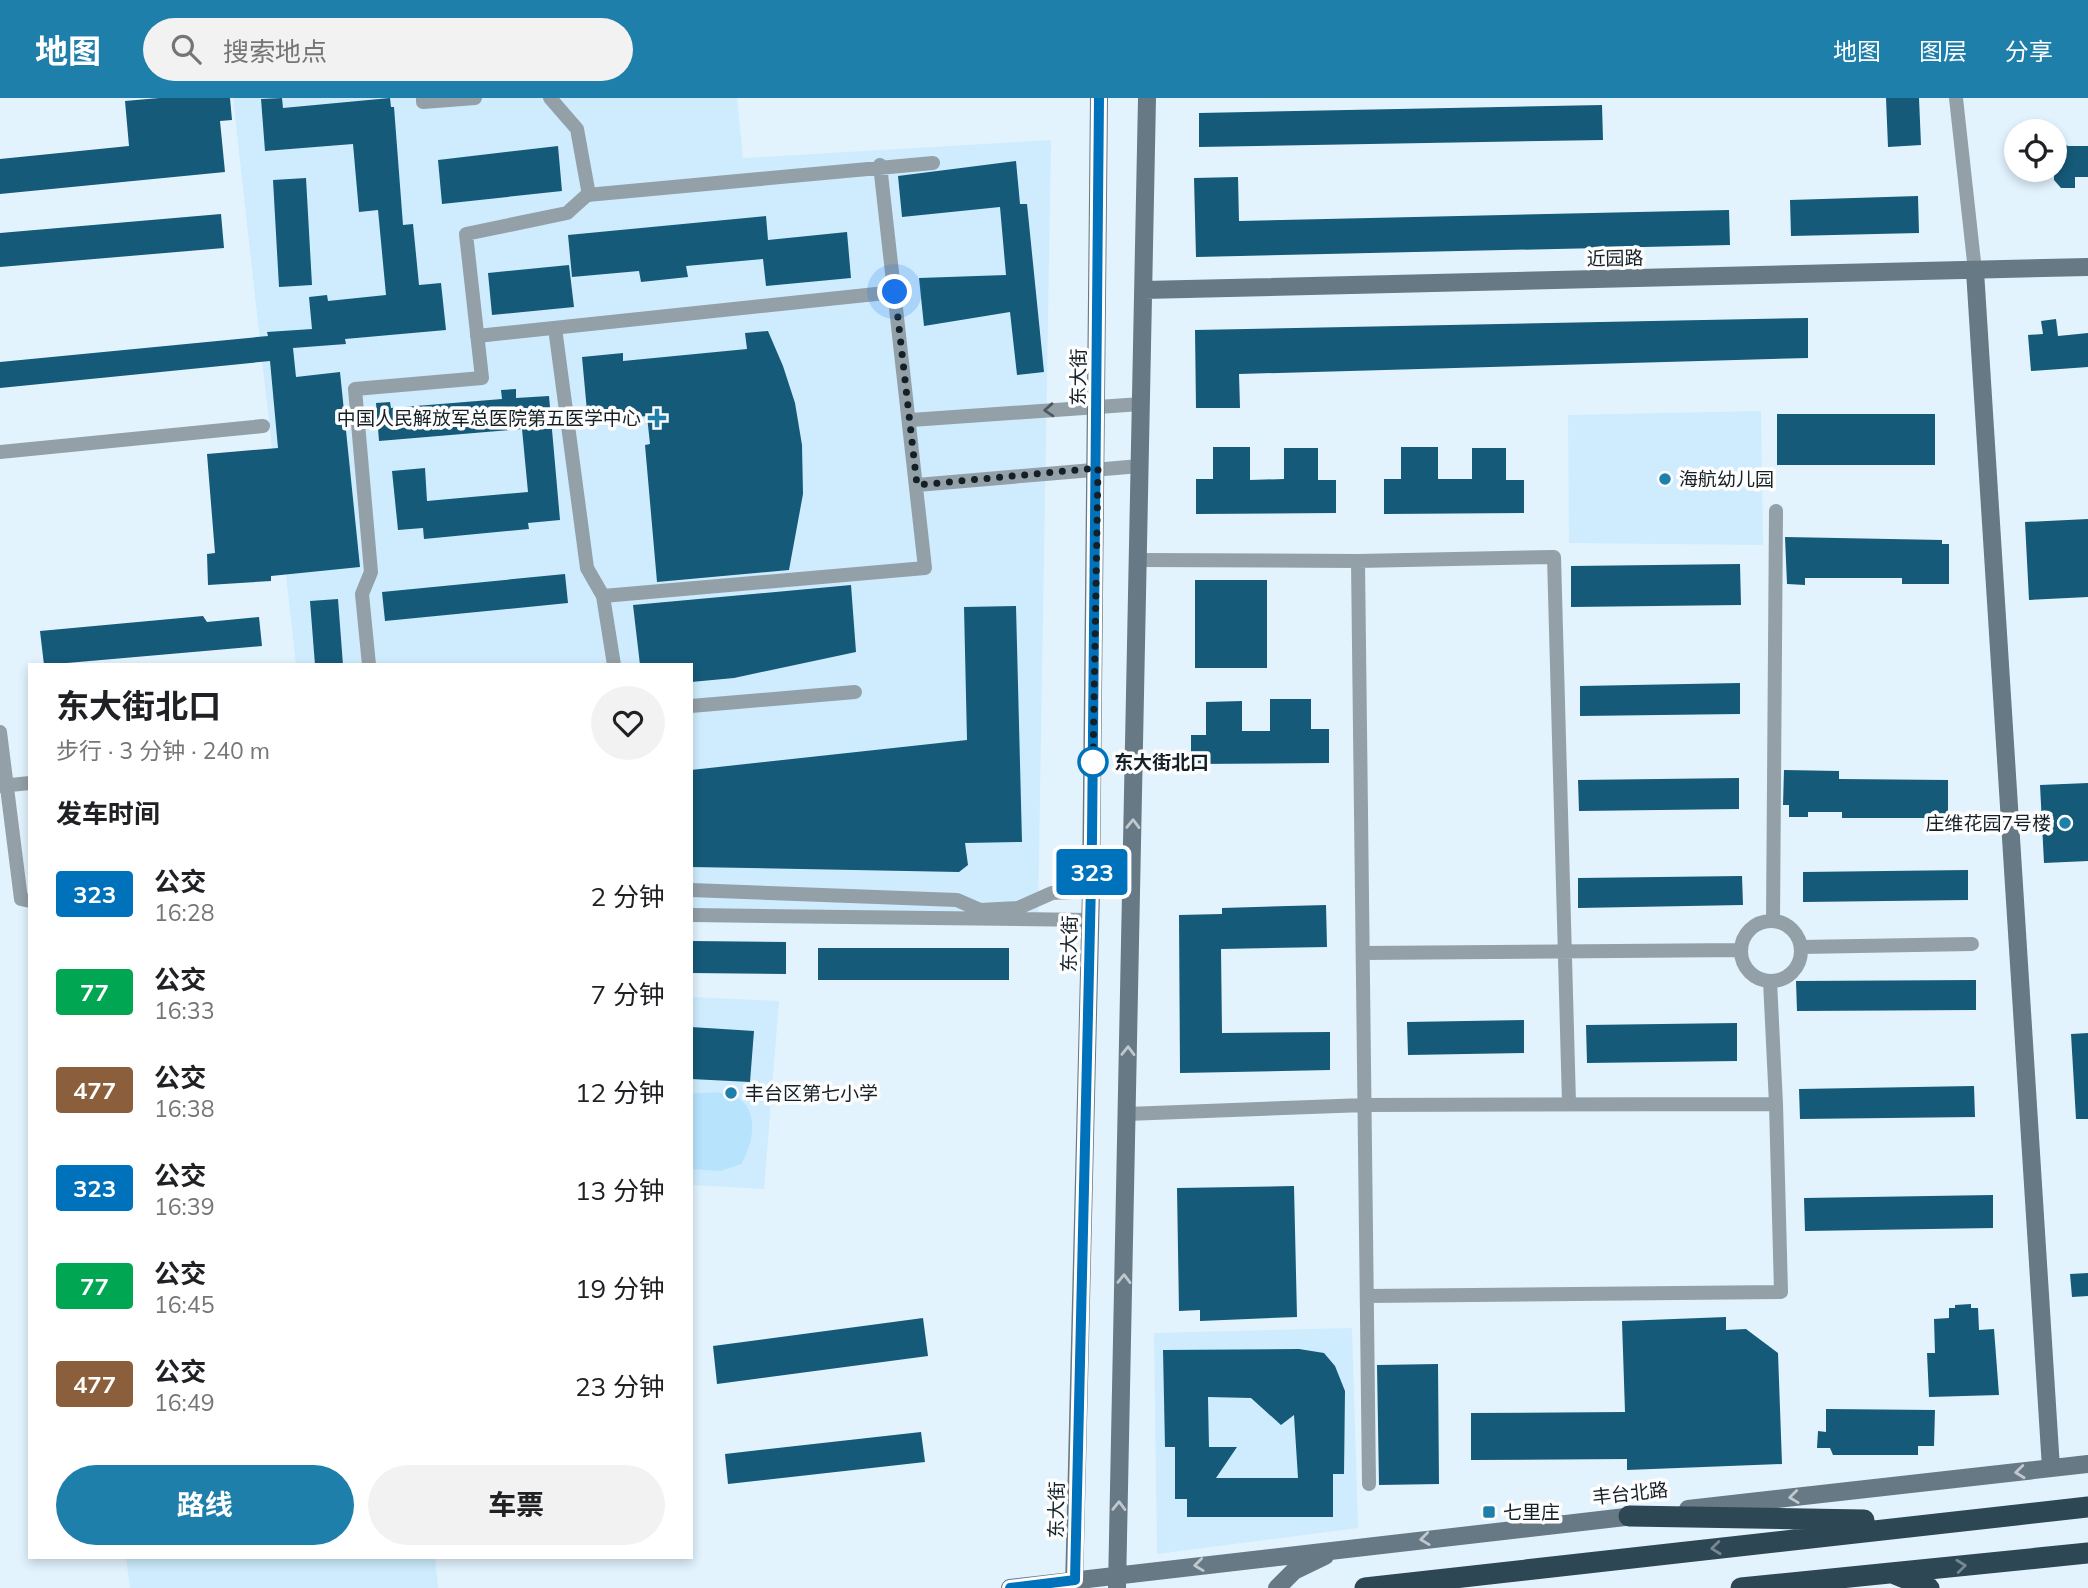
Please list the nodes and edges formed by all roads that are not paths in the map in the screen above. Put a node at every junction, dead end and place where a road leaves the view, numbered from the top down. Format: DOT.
graph roads {
  1 [pos="423,98"];
  2 [pos="475,98"];
  3 [pos="550,98"];
  4 [pos="1099,98"];
  5 [pos="1147,98"];
  6 [pos="1956,98"];
  7 [pos="933,163"];
  8 [pos="880,165"];
  9 [pos="589,195"];
  10 [pos="2088,267"];
  11 [pos="1976,271"];
  12 [pos="1144,290"];
  13 [pos="895,292"];
  14 [pos="555,328"];
  15 [pos="477,336"];
  16 [pos="1141,404"];
  17 [pos="1099,406"];
  18 [pos="911,420"];
  19 [pos="263,426"];
  20 [pos="0,452"];
  21 [pos="1140,466"];
  22 [pos="1098,468"];
  23 [pos="917,485"];
  24 [pos="1776,511"];
  25 [pos="1138,560"];
  26 [pos="1358,562"];
  27 [pos="603,596"];
  28 [pos="369,663"];
  29 [pos="614,663"];
  30 [pos="855,692"];
  31 [pos="693,706"];
  32 [pos="0,732"];
  33 [pos="28,783"];
  34 [pos="3,785"];
  35 [pos="693,890"];
  36 [pos="1091,891"];
  37 [pos="28,901"];
  38 [pos="693,915"];
  39 [pos="1091,920"];
  40 [pos="1773,921"];
  41 [pos="1972,944"];
  42 [pos="1801,947"];
  43 [pos="1567,950"];
  44 [pos="1741,950"];
  45 [pos="1363,953"];
  46 [pos="1770,981"];
  47 [pos="1569,1103"];
  48 [pos="1776,1104"];
  49 [pos="1365,1105"];
  50 [pos="1127,1114"];
  51 [pos="1367,1296"];
  52 [pos="2088,1464"];
  53 [pos="2051,1468"];
  54 [pos="1369,1483"];
  55 [pos="2088,1507"];
  56 [pos="1629,1516"];
  57 [pos="1954,1522"];
  58 [pos="1338,1549"];
  59 [pos="2088,1553"];
  60 [pos="1893,1574"];
  61 [pos="1118,1581"];
  62 [pos="1075,1584"];
  63 [pos="1010,1588"];
  64 [pos="1277,1588"];
  65 [pos="1365,1588"];
  66 [pos="1741,1588"];
  67 [pos="1929,1588"];
  1 -- 2 [label="street"];
  3 -- 9 [label="street"];
  4 -- 17 [label="street, 东大街"];
  5 -- 12 [label="street"];
  6 -- 11 [label="street"];
  7 -- 8 [label="street"];
  8 -- 9 [label="street"];
  8 -- 13 [label="street"];
  9 -- 15 [label="street"];
  10 -- 11 [label="street, 近园路"];
  11 -- 12 [label="street, 近园路"];
  11 -- 53 [label="street"];
  12 -- 16 [label="street"];
  13 -- 14 [label="street"];
  13 -- 18 [label="street"];
  14 -- 15 [label="street"];
  14 -- 27 [label="street"];
  15 -- 28 [label="street"];
  16 -- 17 [label="street"];
  16 -- 21 [label="street"];
  17 -- 18 [label="street, one-way"];
  17 -- 22 [label="street, 东大街"];
  18 -- 23 [label="street"];
  19 -- 20 [label="street"];
  21 -- 22 [label="street"];
  21 -- 25 [label="street"];
  22 -- 23 [label="street"];
  22 -- 36 [label="street, 东大街"];
  23 -- 27 [label="street"];
  24 -- 40 [label="street"];
  25 -- 26 [label="street"];
  50 -- 25 [label="street, one-way"];
  26 -- 43 [label="street"];
  26 -- 45 [label="street"];
  27 -- 29 [label="street"];
  30 -- 31 [label="street"];
  32 -- 34 [label="street"];
  33 -- 34 [label="street"];
  34 -- 37 [label="street"];
  35 -- 36 [label="street"];
  36 -- 39 [label="street, 东大街"];
  38 -- 39 [label="street"];
  39 -- 62 [label="street, 东大街"];
  40 -- 42 [label="street"];
  40 -- 44 [label="street"];
  41 -- 42 [label="street"];
  42 -- 46 [label="street"];
  43 -- 44 [label="street"];
  43 -- 45 [label="street"];
  43 -- 47 [label="street"];
  44 -- 46 [label="street"];
  45 -- 49 [label="street"];
  46 -- 48 [label="street"];
  47 -- 48 [label="street"];
  47 -- 49 [label="street"];
  48 -- 51 [label="street"];
  49 -- 50 [label="street"];
  49 -- 51 [label="street"];
  61 -- 50 [label="street, one-way"];
  51 -- 54 [label="street"];
  52 -- 53 [label="street, 丰台北路"];
  53 -- 56 [label="street, 丰台北路, one-way"];
  55 -- 57 [label="highway"];
  56 -- 57 [label="highway"];
  56 -- 58 [label="street, 丰台北路, one-way"];
  57 -- 65 [label="highway, one-way"];
  58 -- 61 [label="street, 丰台北路, one-way"];
  58 -- 64 [label="street"];
  60 -- 59 [label="highway, one-way"];
  60 -- 66 [label="highway"];
  60 -- 67 [label="highway"];
  61 -- 62 [label="street, 丰台北路"];
  62 -- 63 [label="street, 丰台北路"];
}
